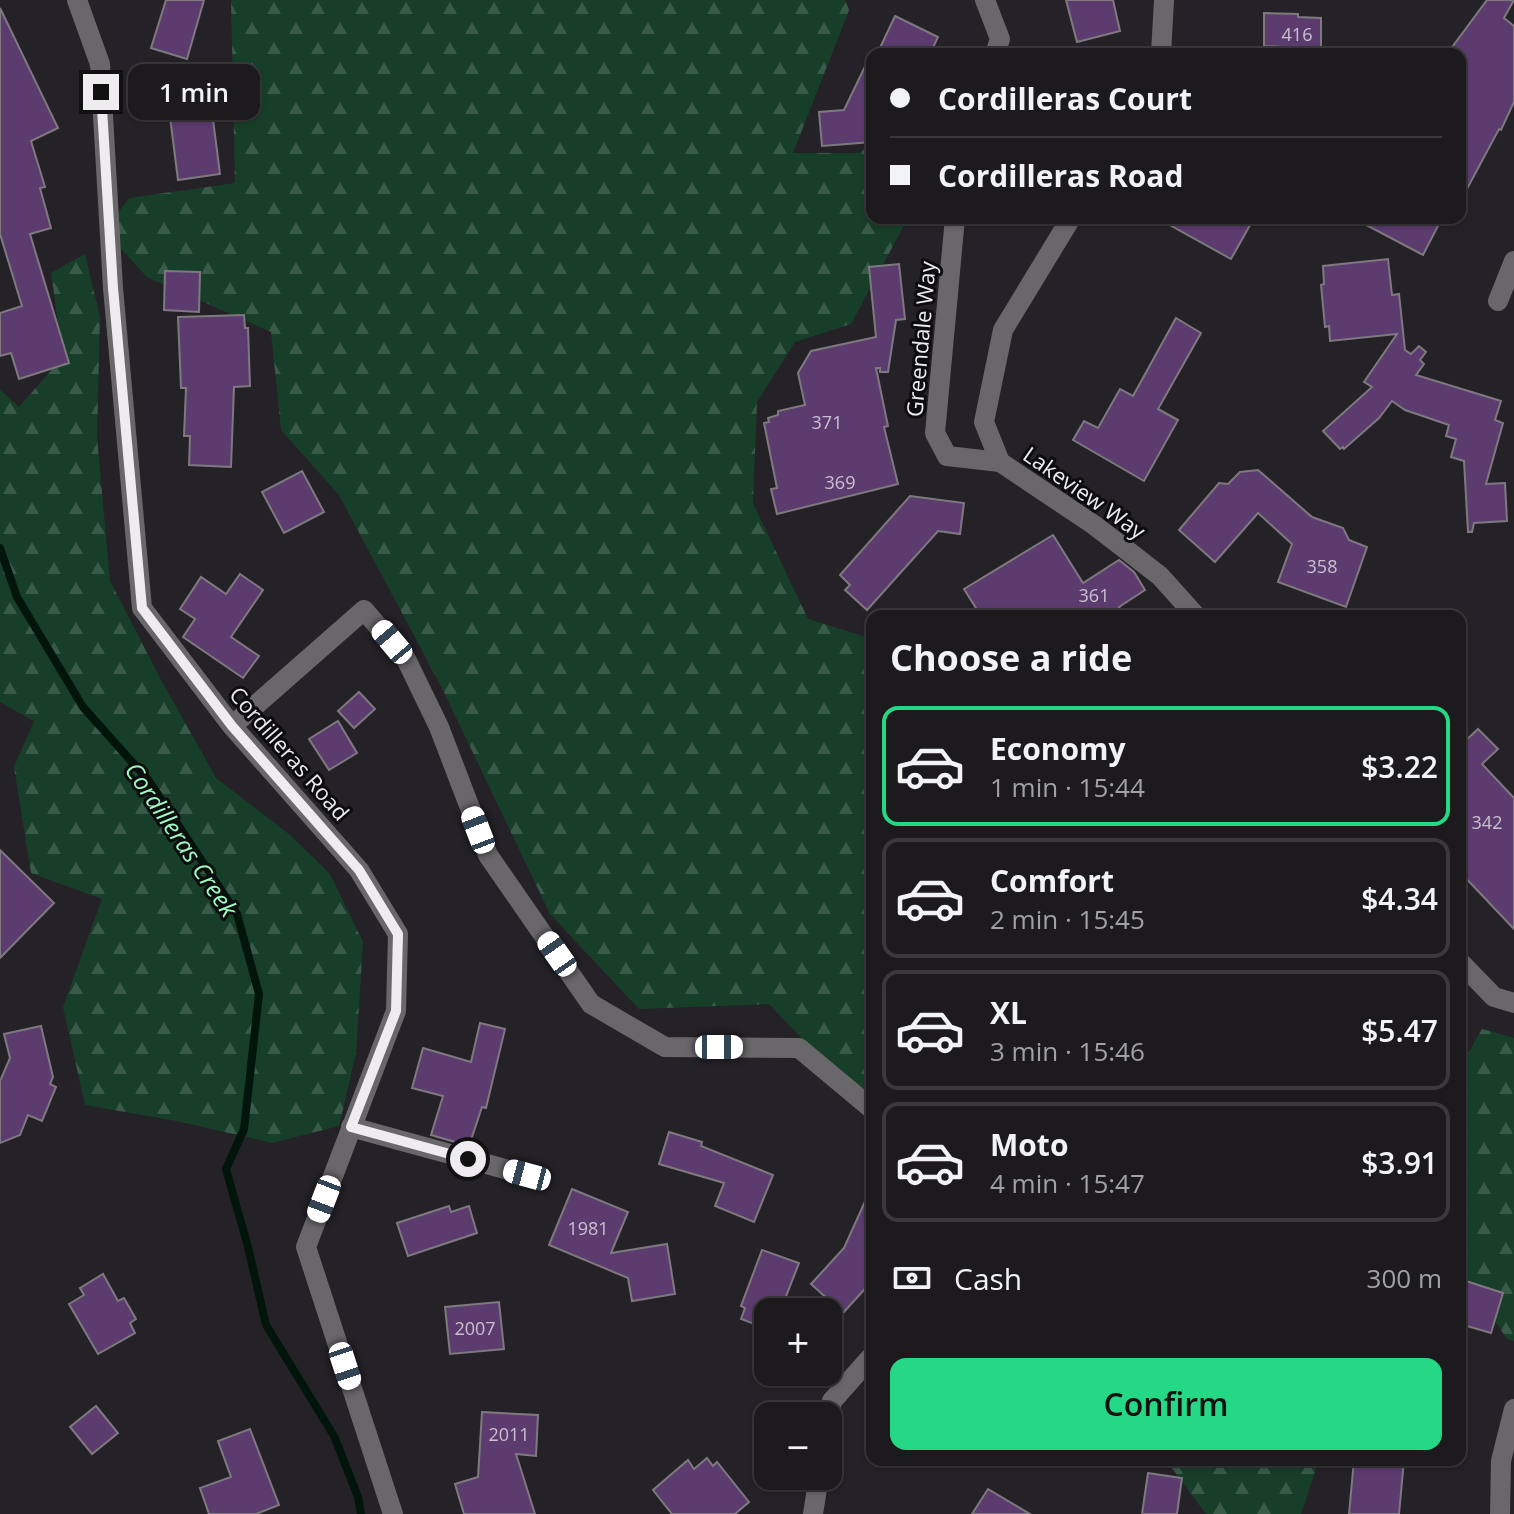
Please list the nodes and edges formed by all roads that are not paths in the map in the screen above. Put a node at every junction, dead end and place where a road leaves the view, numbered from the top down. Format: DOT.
graph roads {
  1 [pos="77,0"];
  2 [pos="985,0"];
  3 [pos="1164,0"];
  4 [pos="997,48"];
  5 [pos="1161,48"];
  6 [pos="954,224"];
  7 [pos="1067,224"];
  8 [pos="1514,261"];
  9 [pos="1498,301"];
  10 [pos="1000,462"];
  11 [pos="1191,610"];
  12 [pos="232,726"];
  13 [pos="1466,968"];
  14 [pos="1514,1003"];
  15 [pos="866,1104"];
  16 [pos="351,1127"];
  17 [pos="527,1175"];
  18 [pos="866,1363"];
  19 [pos="832,1402"];
  20 [pos="1514,1409"];
  21 [pos="817,1490"];
  22 [pos="393,1514"];
  23 [pos="813,1514"];
  24 [pos="1500,1514"];
  1 -- 12 [label="street, Cordilleras Road"];
  2 -- 4 [label="street"];
  3 -- 5 [label="street"];
  6 -- 10 [label="street, Greendale Way"];
  7 -- 10 [label="street, Lakeview Way"];
  8 -- 9 [label="street"];
  10 -- 11 [label="street, Lakeview Way"];
  12 -- 15 [label="street"];
  12 -- 16 [label="street, Cordilleras Road"];
  13 -- 14 [label="street"];
  16 -- 17 [label="street"];
  16 -- 22 [label="street, Cordilleras Road"];
  18 -- 19 [label="street"];
  20 -- 24 [label="street"];
  21 -- 23 [label="street"];
}
